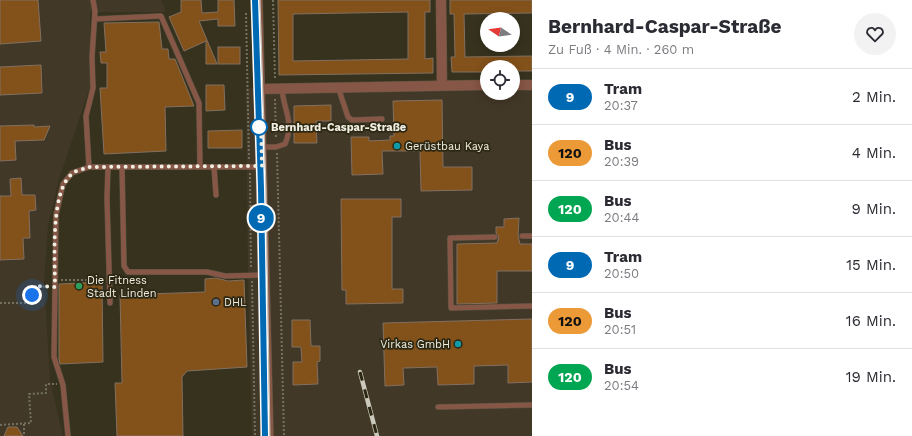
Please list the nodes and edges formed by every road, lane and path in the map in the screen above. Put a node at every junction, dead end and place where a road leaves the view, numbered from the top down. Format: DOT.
graph roads {
  1 [pos="93,0"];
  2 [pos="257,0"];
  3 [pos="272,0"];
  4 [pos="441,0"];
  5 [pos="246,8"];
  6 [pos="95,19"];
  7 [pos="442,85"];
  8 [pos="480,85"];
  9 [pos="520,85"];
  10 [pos="532,85"];
  11 [pos="338,87"];
  12 [pos="279,88"];
  13 [pos="260,89"];
  14 [pos="382,119"];
  15 [pos="262,147"];
  16 [pos="276,147"];
  17 [pos="262,166"];
  18 [pos="89,167"];
  19 [pos="108,167"];
  20 [pos="122,167"];
  21 [pos="200,167"];
  22 [pos="214,167"];
  23 [pos="249,167"];
  24 [pos="216,195"];
  25 [pos="522,236"];
  26 [pos="532,236"];
  27 [pos="495,237"];
  28 [pos="252,275"];
  29 [pos="265,275"];
  30 [pos="55,287"];
  31 [pos="0,303"];
  32 [pos="110,303"];
  33 [pos="532,306"];
  34 [pos="46,384"];
  35 [pos="532,405"];
  36 [pos="438,407"];
  37 [pos="24,424"];
  38 [pos="0,425"];
  39 [pos="24,436"];
  40 [pos="68,436"];
  41 [pos="255,436"];
  42 [pos="268,436"];
  43 [pos="284,436"];
  1 -- 6 [label="lane"];
  2 -- 13 [label="street"];
  3 -- 12 [label="path"];
  4 -- 7 [label="street"];
  5 -- 23 [label="path"];
  6 -- 18 [label="lane"];
  6 -- 21 [label="lane"];
  7 -- 8 [label="street"];
  7 -- 11 [label="street"];
  9 -- 10 [label="street"];
  11 -- 12 [label="street"];
  11 -- 14 [label="lane"];
  12 -- 13 [label="street"];
  12 -- 16 [label="path"];
  12 -- 16 [label="lane"];
  13 -- 15 [label="street"];
  15 -- 16 [label="lane"];
  15 -- 17 [label="street"];
  16 -- 43 [label="path"];
  17 -- 23 [label="lane"];
  17 -- 29 [label="street"];
  18 -- 19 [label="lane"];
  18 -- 30 [label="lane"];
  19 -- 20 [label="lane"];
  19 -- 32 [label="lane"];
  20 -- 21 [label="lane"];
  20 -- 28 [label="lane"];
  21 -- 22 [label="lane"];
  22 -- 23 [label="lane"];
  22 -- 24 [label="lane"];
  23 -- 28 [label="path"];
  25 -- 26 [label="lane"];
  27 -- 33 [label="lane"];
  28 -- 29 [label="lane"];
  28 -- 41 [label="path"];
  29 -- 42 [label="street"];
  30 -- 31 [label="path"];
  30 -- 40 [label="lane"];
  34 -- 37 [label="path"];
  35 -- 36 [label="lane"];
  37 -- 38 [label="path"];
  37 -- 39 [label="path"];
}
